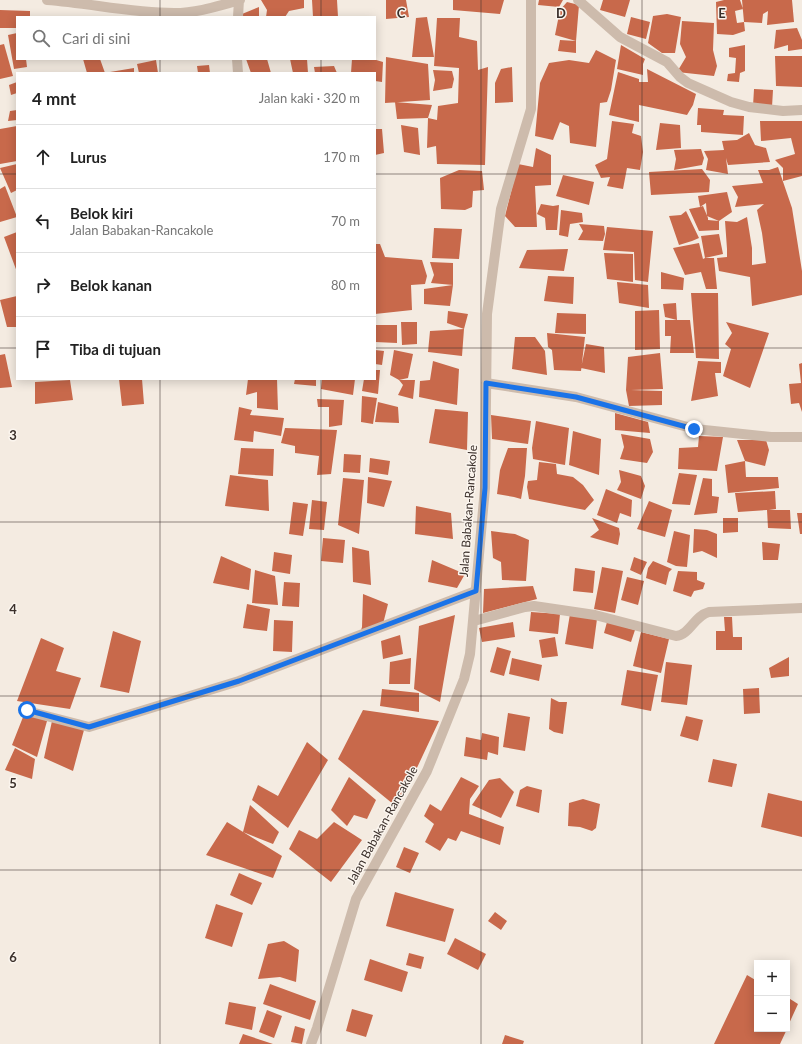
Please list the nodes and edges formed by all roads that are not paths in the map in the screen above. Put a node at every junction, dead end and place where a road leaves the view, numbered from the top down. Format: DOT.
graph roads {
  1 [pos="47,0"];
  2 [pos="239,0"];
  3 [pos="531,0"];
  4 [pos="578,0"];
  5 [pos="238,16"];
  6 [pos="237,60"];
  7 [pos="238,72"];
  8 [pos="802,110"];
  9 [pos="486,383"];
  10 [pos="802,437"];
  11 [pos="476,591"];
  12 [pos="802,608"];
  13 [pos="474,621"];
  14 [pos="27,710"];
  15 [pos="310,1044"];
  1 -- 2 [label="street"];
  2 -- 5 [label="street"];
  3 -- 9 [label="street, Jalan Babakan-Rancakole"];
  4 -- 8 [label="street"];
  6 -- 7 [label="street"];
  9 -- 10 [label="street"];
  9 -- 11 [label="street, Jalan Babakan-Rancakole"];
  11 -- 13 [label="street, Jalan Babakan-Rancakole"];
  11 -- 14 [label="street"];
  12 -- 13 [label="street"];
  13 -- 15 [label="street, Jalan Babakan-Rancakole"];
}
